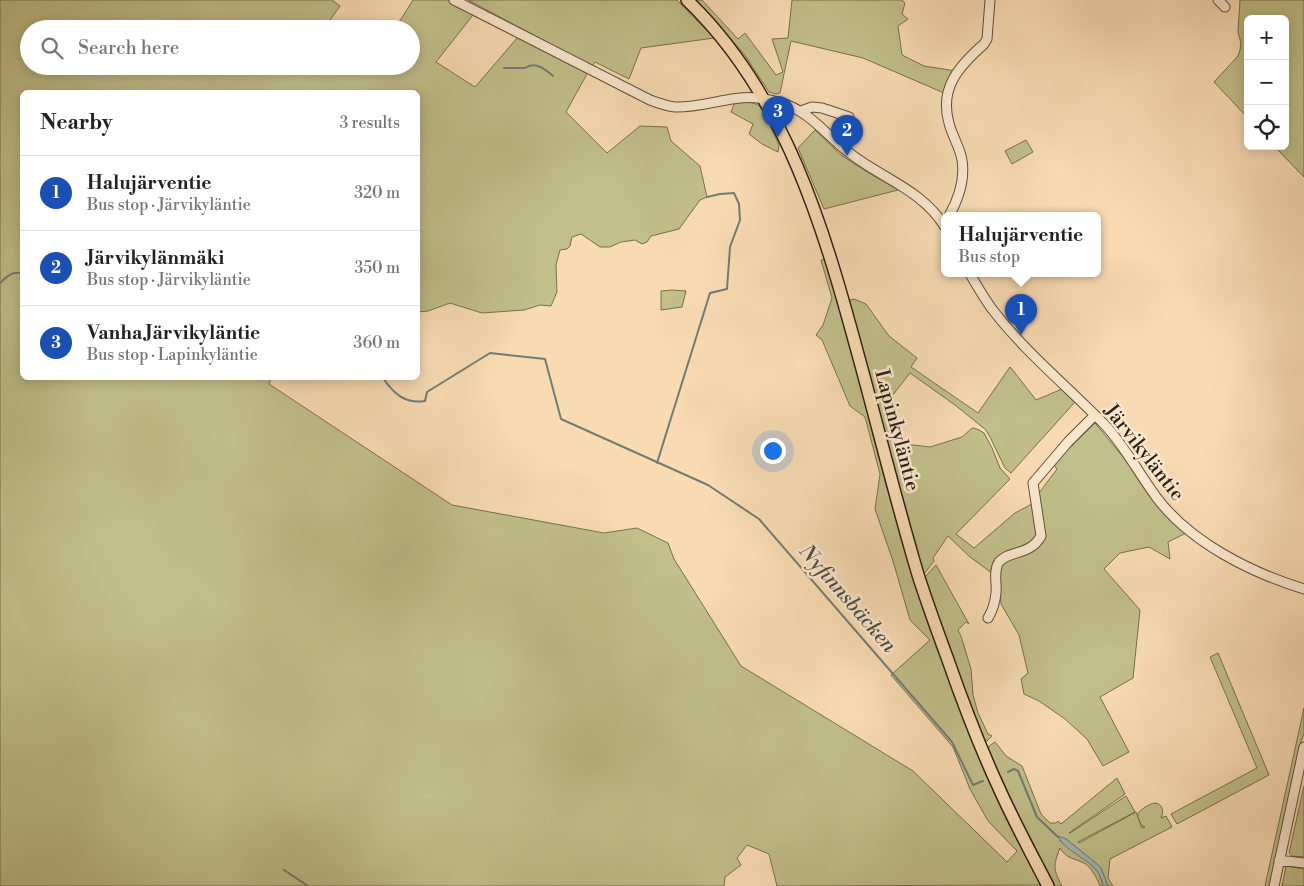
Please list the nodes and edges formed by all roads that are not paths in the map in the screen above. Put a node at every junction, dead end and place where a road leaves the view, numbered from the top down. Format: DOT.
graph roads {
  1 [pos="454,0"];
  2 [pos="687,0"];
  3 [pos="990,0"];
  4 [pos="1218,0"];
  5 [pos="1225,7"];
  6 [pos="764,99"];
  7 [pos="801,111"];
  8 [pos="849,117"];
  9 [pos="951,212"];
  10 [pos="941,222"];
  11 [pos="972,277"];
  12 [pos="1095,415"];
  13 [pos="1304,589"];
  14 [pos="988,618"];
  15 [pos="1304,747"];
  16 [pos="1279,860"];
  17 [pos="1304,864"];
  18 [pos="1048,886"];
  19 [pos="1274,886"];
  1 -- 6 [label="street"];
  2 -- 6 [label="main road, Lapinkyläntie"];
  3 -- 9 [label="street"];
  4 -- 5 [label="street"];
  6 -- 7 [label="street"];
  6 -- 18 [label="main road, Lapinkyläntie"];
  7 -- 8 [label="street"];
  7 -- 10 [label="street"];
  11 -- 12 [label="street, Järvikyläntie"];
  12 -- 13 [label="street, Järvikyläntie"];
  12 -- 14 [label="street"];
  15 -- 16 [label="street"];
  16 -- 17 [label="street"];
  16 -- 19 [label="street"];
}
